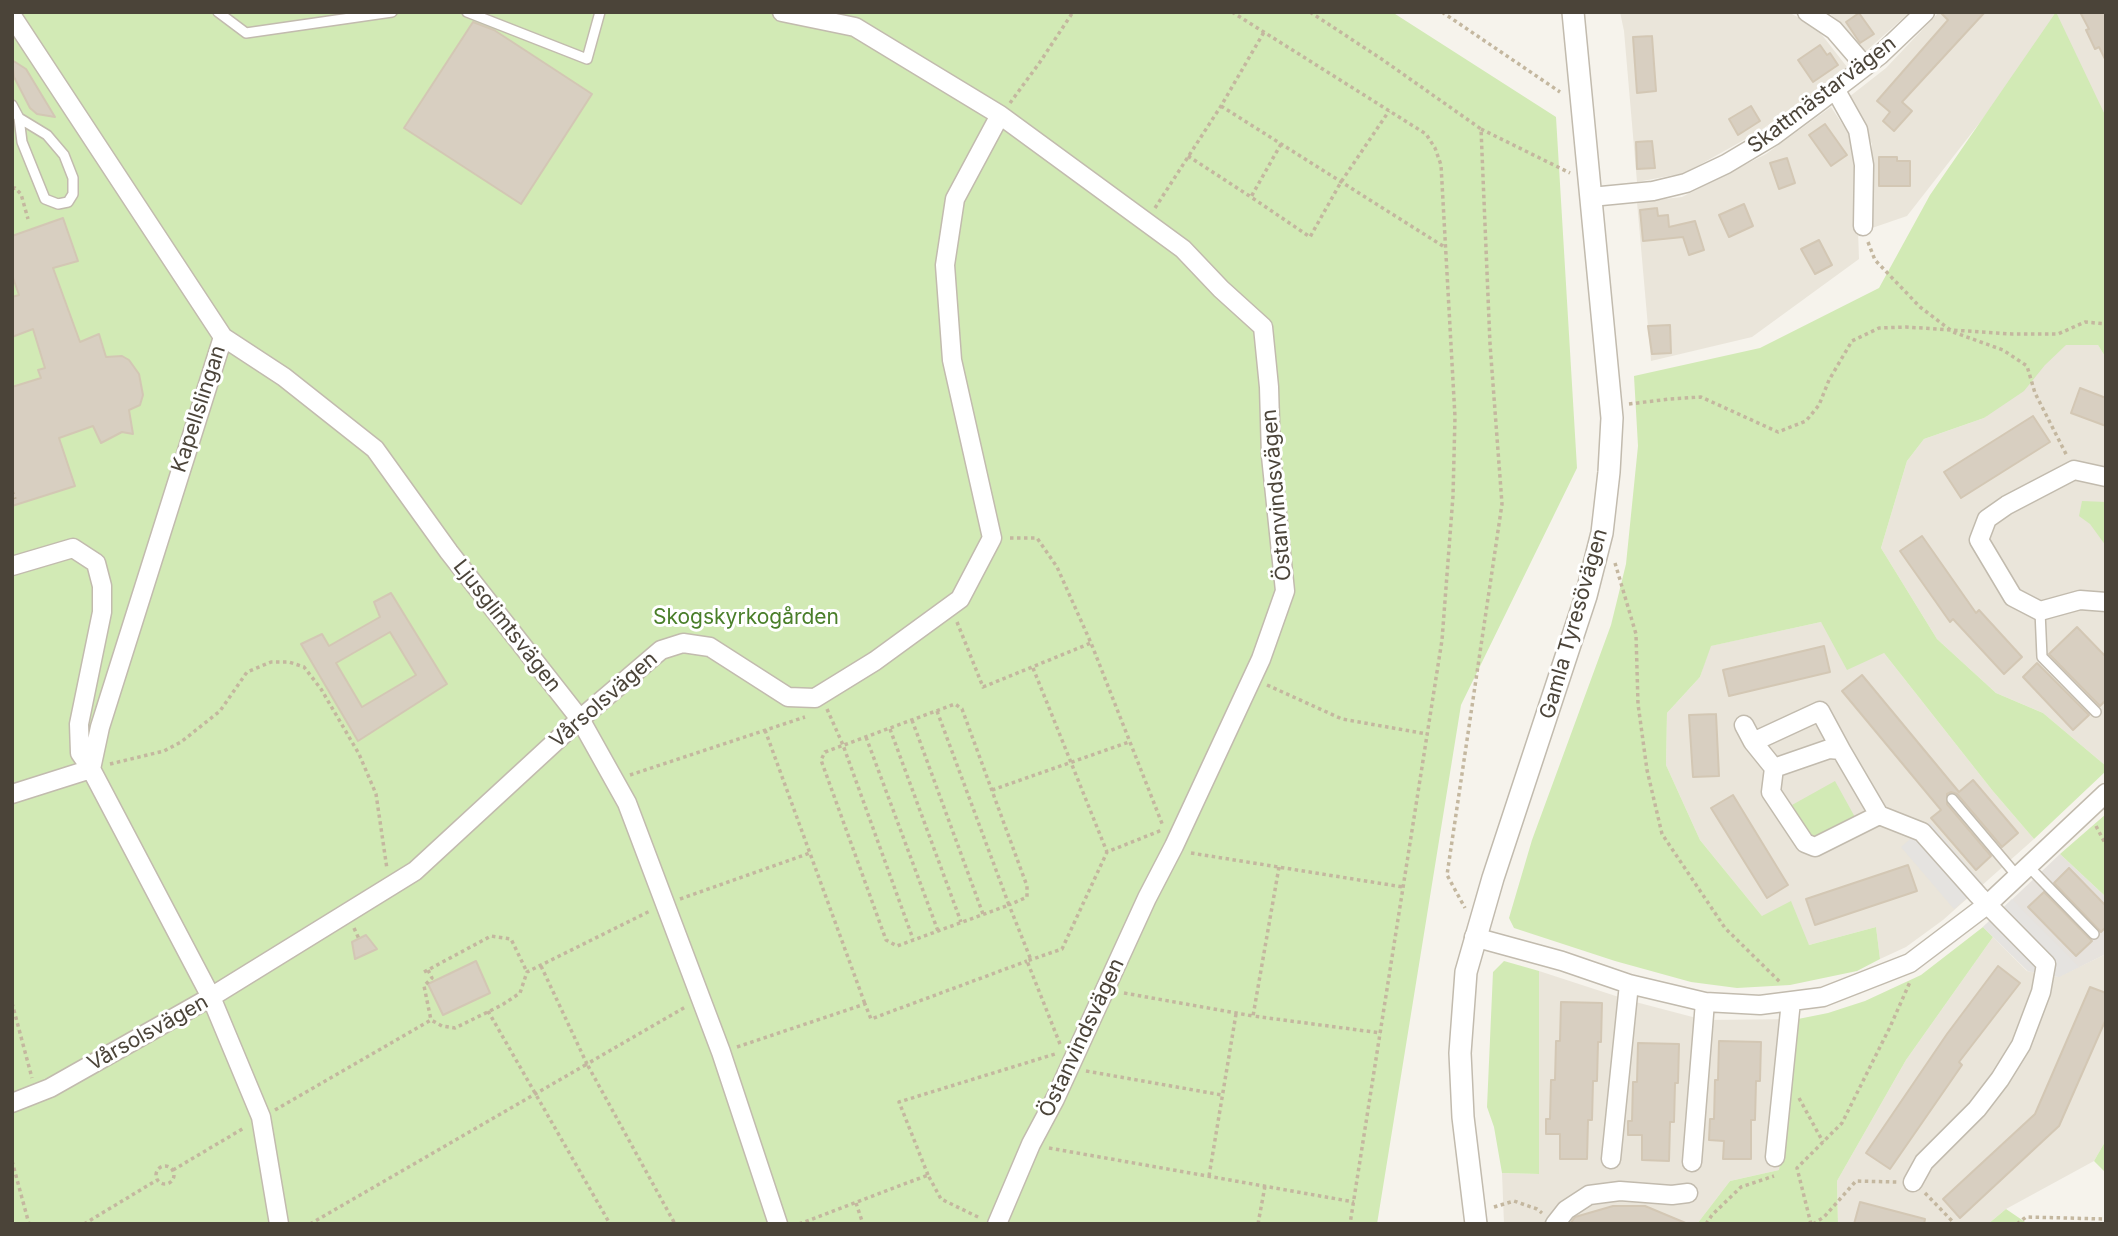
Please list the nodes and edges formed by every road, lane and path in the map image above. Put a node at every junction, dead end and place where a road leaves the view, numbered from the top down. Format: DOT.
graph roads {
  1 [pos="218,12"];
  2 [pos="393,12"];
  3 [pos="467,12"];
  4 [pos="600,12"];
  5 [pos="782,12"];
  6 [pos="1073,12"];
  7 [pos="1232,12"];
  8 [pos="1310,12"];
  9 [pos="1443,12"];
  10 [pos="1573,12"];
  11 [pos="1807,12"];
  12 [pos="1925,12"];
  13 [pos="12,16"];
  14 [pos="1264,32"];
  15 [pos="1865,66"];
  16 [pos="1835,89"];
  17 [pos="1568,97"];
  18 [pos="12,104"];
  19 [pos="1221,106"];
  20 [pos="1389,111"];
  21 [pos="1000,115"];
  22 [pos="19,118"];
  23 [pos="1481,129"];
  24 [pos="1281,144"];
  25 [pos="1188,156"];
  26 [pos="1572,162"];
  27 [pos="1341,182"];
  28 [pos="12,189"];
  29 [pos="1251,197"];
  30 [pos="1591,197"];
  31 [pos="29,219"];
  32 [pos="1146,221"];
  33 [pos="1863,226"];
  34 [pos="1446,248"];
  35 [pos="2106,324"];
  36 [pos="1952,331"];
  37 [pos="223,337"];
  38 [pos="1627,405"];
  39 [pos="2074,470"];
  40 [pos="2106,477"];
  41 [pos="12,491"];
  42 [pos="15,499"];
  43 [pos="992,538"];
  44 [pos="1612,552"];
  45 [pos="12,566"];
  46 [pos="2106,602"];
  47 [pos="951,605"];
  48 [pos="2040,611"];
  49 [pos="1091,643"];
  50 [pos="1033,668"];
  51 [pos="1252,679"];
  52 [pos="937,711"];
  53 [pos="2096,712"];
  54 [pos="580,719"];
  55 [pos="912,720"];
  56 [pos="1744,725"];
  57 [pos="890,729"];
  58 [pos="765,730"];
  59 [pos="1427,734"];
  60 [pos="866,737"];
  61 [pos="1129,742"];
  62 [pos="1753,742"];
  63 [pos="843,745"];
  64 [pos="1841,750"];
  65 [pos="1070,763"];
  66 [pos="1774,768"];
  67 [pos="91,769"];
  68 [pos="614,781"];
  69 [pos="992,790"];
  70 [pos="2106,793"];
  71 [pos="12,794"];
  72 [pos="1952,799"];
  73 [pos="1879,816"];
  74 [pos="2092,818"];
  75 [pos="1164,829"];
  76 [pos="2106,845"];
  77 [pos="1173,848"];
  78 [pos="1107,852"];
  79 [pos="810,853"];
  80 [pos="1279,867"];
  81 [pos="2023,872"];
  82 [pos="1403,887"];
  83 [pos="389,888"];
  84 [pos="1470,896"];
  85 [pos="665,904"];
  86 [pos="1987,904"];
  87 [pos="1009,905"];
  88 [pos="984,914"];
  89 [pos="961,922"];
  90 [pos="938,931"];
  91 [pos="2094,934"];
  92 [pos="1474,937"];
  93 [pos="914,939"];
  94 [pos="1029,960"];
  95 [pos="540,965"];
  96 [pos="1915,971"];
  97 [pos="527,972"];
  98 [pos="1629,984"];
  99 [pos="1105,989"];
  100 [pos="1789,995"];
  101 [pos="211,998"];
  102 [pos="701,998"];
  103 [pos="1705,1002"];
  104 [pos="12,1003"];
  105 [pos="865,1004"];
  106 [pos="488,1011"];
  107 [pos="1236,1014"];
  108 [pos="1253,1016"];
  109 [pos="431,1020"];
  110 [pos="1381,1033"];
  111 [pos="721,1052"];
  112 [pos="587,1064"];
  113 [pos="1784,1066"];
  114 [pos="1070,1068"];
  115 [pos="36,1094"];
  116 [pos="535,1094"];
  117 [pos="1222,1095"];
  118 [pos="12,1103"];
  119 [pos="261,1117"];
  120 [pos="1823,1142"];
  121 [pos="1031,1144"];
  122 [pos="1611,1159"];
  123 [pos="12,1161"];
  124 [pos="1692,1162"];
  125 [pos="1779,1168"];
  126 [pos="1797,1168"];
  127 [pos="173,1170"];
  128 [pos="928,1175"];
  129 [pos="1209,1176"];
  130 [pos="157,1180"];
  131 [pos="1913,1182"];
  132 [pos="1265,1186"];
  133 [pos="1688,1193"];
  134 [pos="1354,1202"];
  135 [pos="855,1203"];
  136 [pos="1492,1208"];
  137 [pos="2106,1219"];
  138 [pos="1550,1220"];
  139 [pos="989,1221"];
  140 [pos="29,1224"];
  141 [pos="84,1224"];
  142 [pos="279,1224"];
  143 [pos="310,1224"];
  144 [pos="610,1224"];
  145 [pos="675,1224"];
  146 [pos="778,1224"];
  147 [pos="799,1224"];
  148 [pos="863,1224"];
  149 [pos="1258,1224"];
  150 [pos="1350,1224"];
  151 [pos="1476,1224"];
  152 [pos="1706,1224"];
  153 [pos="1812,1224"];
  154 [pos="1955,1224"];
  155 [pos="2017,1224"];
  1 -- 2 [label="lane"];
  3 -- 4 [label="lane"];
  5 -- 21 [label="street, Östanvindsvägen"];
  6 -- 21 [label="path"];
  7 -- 14 [label="path"];
  8 -- 23 [label="path"];
  9 -- 17 [label="path"];
  10 -- 30 [label="street, Gamla Tyresövägen"];
  11 -- 15 [label="street"];
  12 -- 15 [label="street, Skattmästarvägen"];
  13 -- 37 [label="street, Kapellslingan"];
  14 -- 19 [label="path"];
  14 -- 20 [label="path"];
  15 -- 16 [label="street, Skattmästarvägen"];
  16 -- 30 [label="street, Skattmästarvägen"];
  16 -- 33 [label="street"];
  18 -- 22 [label="lane"];
  19 -- 24 [label="path"];
  19 -- 25 [label="path"];
  20 -- 27 [label="path"];
  20 -- 34 [label="path"];
  21 -- 32 [label="street, Östanvindsvägen"];
  21 -- 43 [label="street"];
  22 -- 22 [label="lane"];
  23 -- 26 [label="path"];
  23 -- 84 [label="path"];
  24 -- 27 [label="path"];
  24 -- 29 [label="path"];
  25 -- 29 [label="path"];
  25 -- 32 [label="path"];
  27 -- 29 [label="path"];
  27 -- 34 [label="path"];
  28 -- 31 [label="path"];
  30 -- 92 [label="street, Gamla Tyresövägen"];
  32 -- 51 [label="street, Östanvindsvägen"];
  33 -- 36 [label="path"];
  34 -- 59 [label="path"];
  35 -- 36 [label="path"];
  36 -- 38 [label="path"];
  36 -- 39 [label="path"];
  37 -- 54 [label="street, Ljusglimtsvägen"];
  37 -- 67 [label="street, Kapellslingan"];
  39 -- 40 [label="street"];
  39 -- 48 [label="street"];
  41 -- 42 [label="path"];
  43 -- 47 [label="street, Vårsolsvägen"];
  43 -- 49 [label="path"];
  44 -- 100 [label="path"];
  45 -- 67 [label="street"];
  46 -- 48 [label="street"];
  47 -- 50 [label="path"];
  47 -- 54 [label="street, Vårsolsvägen"];
  48 -- 53 [label="lane"];
  49 -- 50 [label="path"];
  49 -- 61 [label="path"];
  50 -- 65 [label="path"];
  51 -- 59 [label="path"];
  51 -- 77 [label="street, Östanvindsvägen"];
  52 -- 55 [label="path"];
  52 -- 69 [label="path"];
  52 -- 87 [label="path"];
  54 -- 68 [label="street, Ljusglimtsvägen"];
  54 -- 83 [label="street, Vårsolsvägen"];
  55 -- 57 [label="path"];
  55 -- 88 [label="path"];
  56 -- 62 [label="street"];
  57 -- 60 [label="path"];
  57 -- 89 [label="path"];
  58 -- 63 [label="path"];
  58 -- 68 [label="path"];
  58 -- 79 [label="path"];
  59 -- 82 [label="path"];
  60 -- 63 [label="path"];
  60 -- 90 [label="path"];
  61 -- 65 [label="path"];
  61 -- 75 [label="path"];
  62 -- 64 [label="street"];
  62 -- 66 [label="street"];
  63 -- 93 [label="path"];
  63 -- 93 [label="path"];
  64 -- 66 [label="street"];
  64 -- 73 [label="street"];
  65 -- 69 [label="path"];
  65 -- 78 [label="path"];
  66 -- 73 [label="street"];
  67 -- 71 [label="street"];
  67 -- 83 [label="path"];
  67 -- 101 [label="street"];
  68 -- 85 [label="street, Ljusglimtsvägen"];
  69 -- 87 [label="path"];
  70 -- 81 [label="street"];
  72 -- 81 [label="lane"];
  73 -- 86 [label="street"];
  74 -- 76 [label="path"];
  75 -- 77 [label="path"];
  75 -- 78 [label="path"];
  77 -- 80 [label="path"];
  77 -- 99 [label="street, Östanvindsvägen"];
  78 -- 94 [label="path"];
  79 -- 85 [label="path"];
  79 -- 105 [label="path"];
  80 -- 82 [label="path"];
  80 -- 108 [label="path"];
  81 -- 86 [label="street"];
  81 -- 91 [label="lane"];
  82 -- 110 [label="path"];
  83 -- 101 [label="street, Vårsolsvägen"];
  85 -- 95 [label="path"];
  85 -- 102 [label="street, Ljusglimtsvägen"];
  86 -- 100 [label="street"];
  86 -- 131 [label="street"];
  87 -- 88 [label="path"];
  87 -- 94 [label="path"];
  88 -- 89 [label="path"];
  89 -- 90 [label="path"];
  90 -- 93 [label="path"];
  92 -- 98 [label="street"];
  92 -- 151 [label="street, Gamla Tyresövägen"];
  94 -- 105 [label="path"];
  94 -- 128 [label="path"];
  95 -- 97 [label="path"];
  95 -- 112 [label="path"];
  96 -- 120 [label="path"];
  97 -- 106 [label="path"];
  97 -- 109 [label="path"];
  98 -- 103 [label="street"];
  98 -- 122 [label="street"];
  99 -- 107 [label="path"];
  99 -- 114 [label="street, Östanvindsvägen"];
  100 -- 103 [label="street"];
  100 -- 113 [label="street"];
  101 -- 115 [label="street, Vårsolsvägen"];
  101 -- 119 [label="street"];
  102 -- 111 [label="street, Ljusglimtsvägen"];
  102 -- 112 [label="path"];
  103 -- 124 [label="street"];
  104 -- 115 [label="path"];
  105 -- 111 [label="path"];
  106 -- 109 [label="path"];
  106 -- 116 [label="path"];
  107 -- 108 [label="path"];
  107 -- 117 [label="path"];
  108 -- 110 [label="path"];
  109 -- 119 [label="path"];
  110 -- 134 [label="path"];
  111 -- 146 [label="street, Ljusglimtsvägen"];
  112 -- 116 [label="path"];
  112 -- 145 [label="path"];
  113 -- 120 [label="path"];
  113 -- 125 [label="street"];
  114 -- 117 [label="path"];
  114 -- 121 [label="street, Östanvindsvägen"];
  115 -- 118 [label="street, Vårsolsvägen"];
  116 -- 143 [label="path"];
  116 -- 144 [label="path"];
  117 -- 129 [label="path"];
  119 -- 127 [label="path"];
  119 -- 142 [label="street"];
  120 -- 126 [label="path"];
  121 -- 129 [label="path"];
  121 -- 139 [label="street, Östanvindsvägen"];
  123 -- 140 [label="path"];
  125 -- 126 [label="path"];
  125 -- 152 [label="path"];
  126 -- 153 [label="path"];
  127 -- 130 [label="path"];
  127 -- 130 [label="path"];
  128 -- 135 [label="path"];
  128 -- 139 [label="path"];
  129 -- 132 [label="path"];
  130 -- 141 [label="path"];
  131 -- 153 [label="path"];
  131 -- 154 [label="path"];
  132 -- 134 [label="path"];
  132 -- 149 [label="path"];
  133 -- 138 [label="street"];
  134 -- 150 [label="path"];
  135 -- 147 [label="path"];
  135 -- 148 [label="path"];
  136 -- 138 [label="path"];
  137 -- 155 [label="path"];
}
